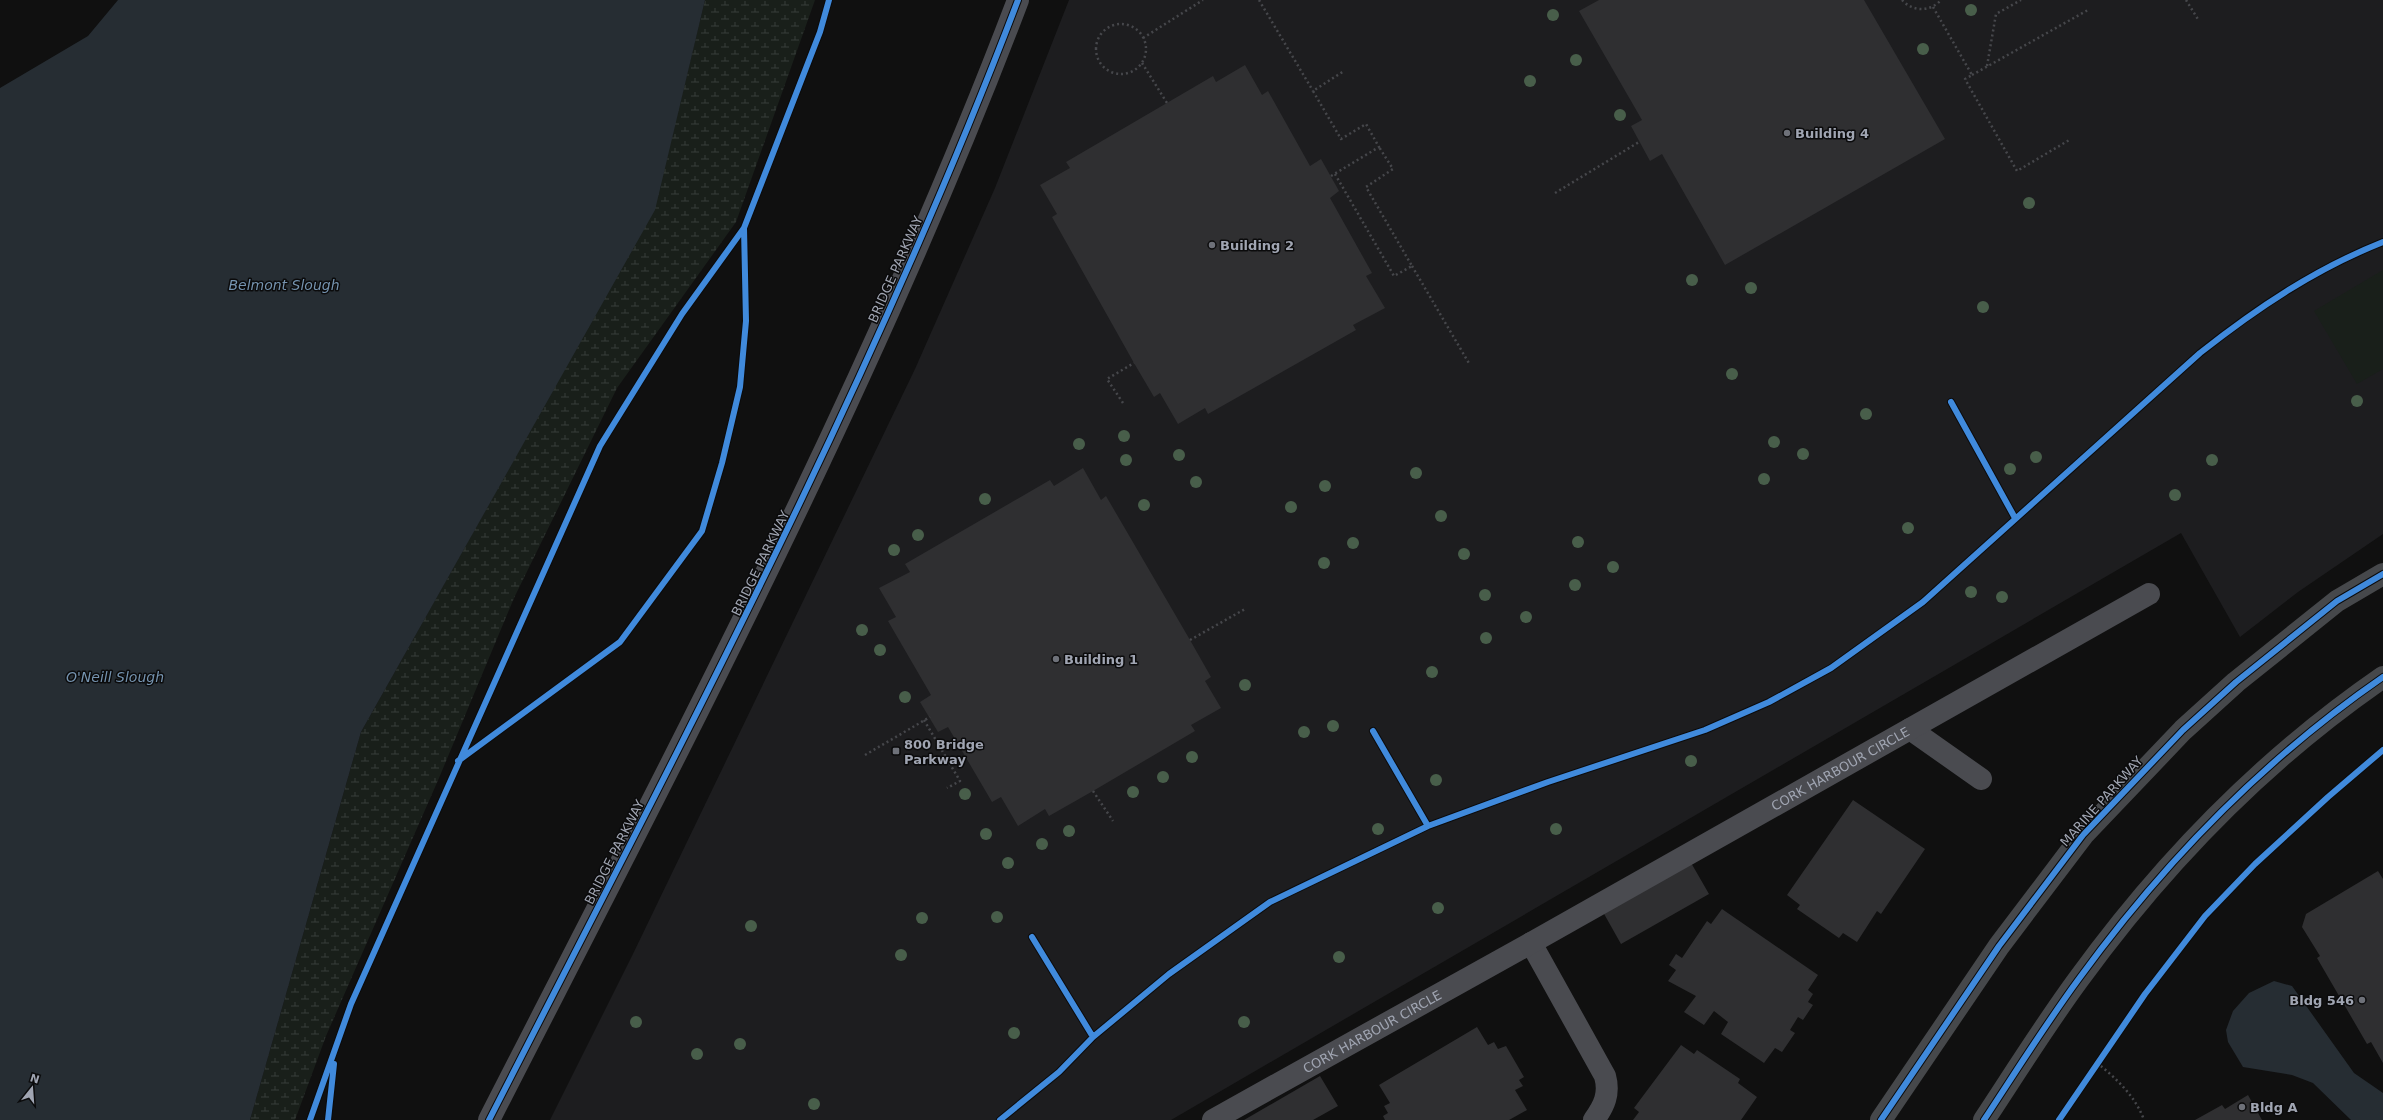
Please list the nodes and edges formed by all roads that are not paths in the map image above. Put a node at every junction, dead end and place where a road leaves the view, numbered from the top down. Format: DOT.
graph roads {
  1 [pos="1018,0"];
  2 [pos="2383,574"];
  3 [pos="2149,594"];
  4 [pos="2383,678"];
  5 [pos="1910,729"];
  6 [pos="1982,779"];
  7 [pos="1531,943"];
  8 [pos="489,1120"];
  9 [pos="1213,1120"];
  10 [pos="1594,1120"];
  11 [pos="1881,1120"];
  12 [pos="1984,1120"];
  1 -- 8 [label="street, BRIDGE PARKWAY"];
  2 -- 11 [label="main road, MARINE PARKWAY"];
  3 -- 5 [label="street, CORK HARBOUR CIRCLE"];
  4 -- 12 [label="main road"];
  5 -- 6 [label="street"];
  5 -- 7 [label="street, CORK HARBOUR CIRCLE"];
  7 -- 9 [label="street, CORK HARBOUR CIRCLE"];
  7 -- 10 [label="street"];
}
